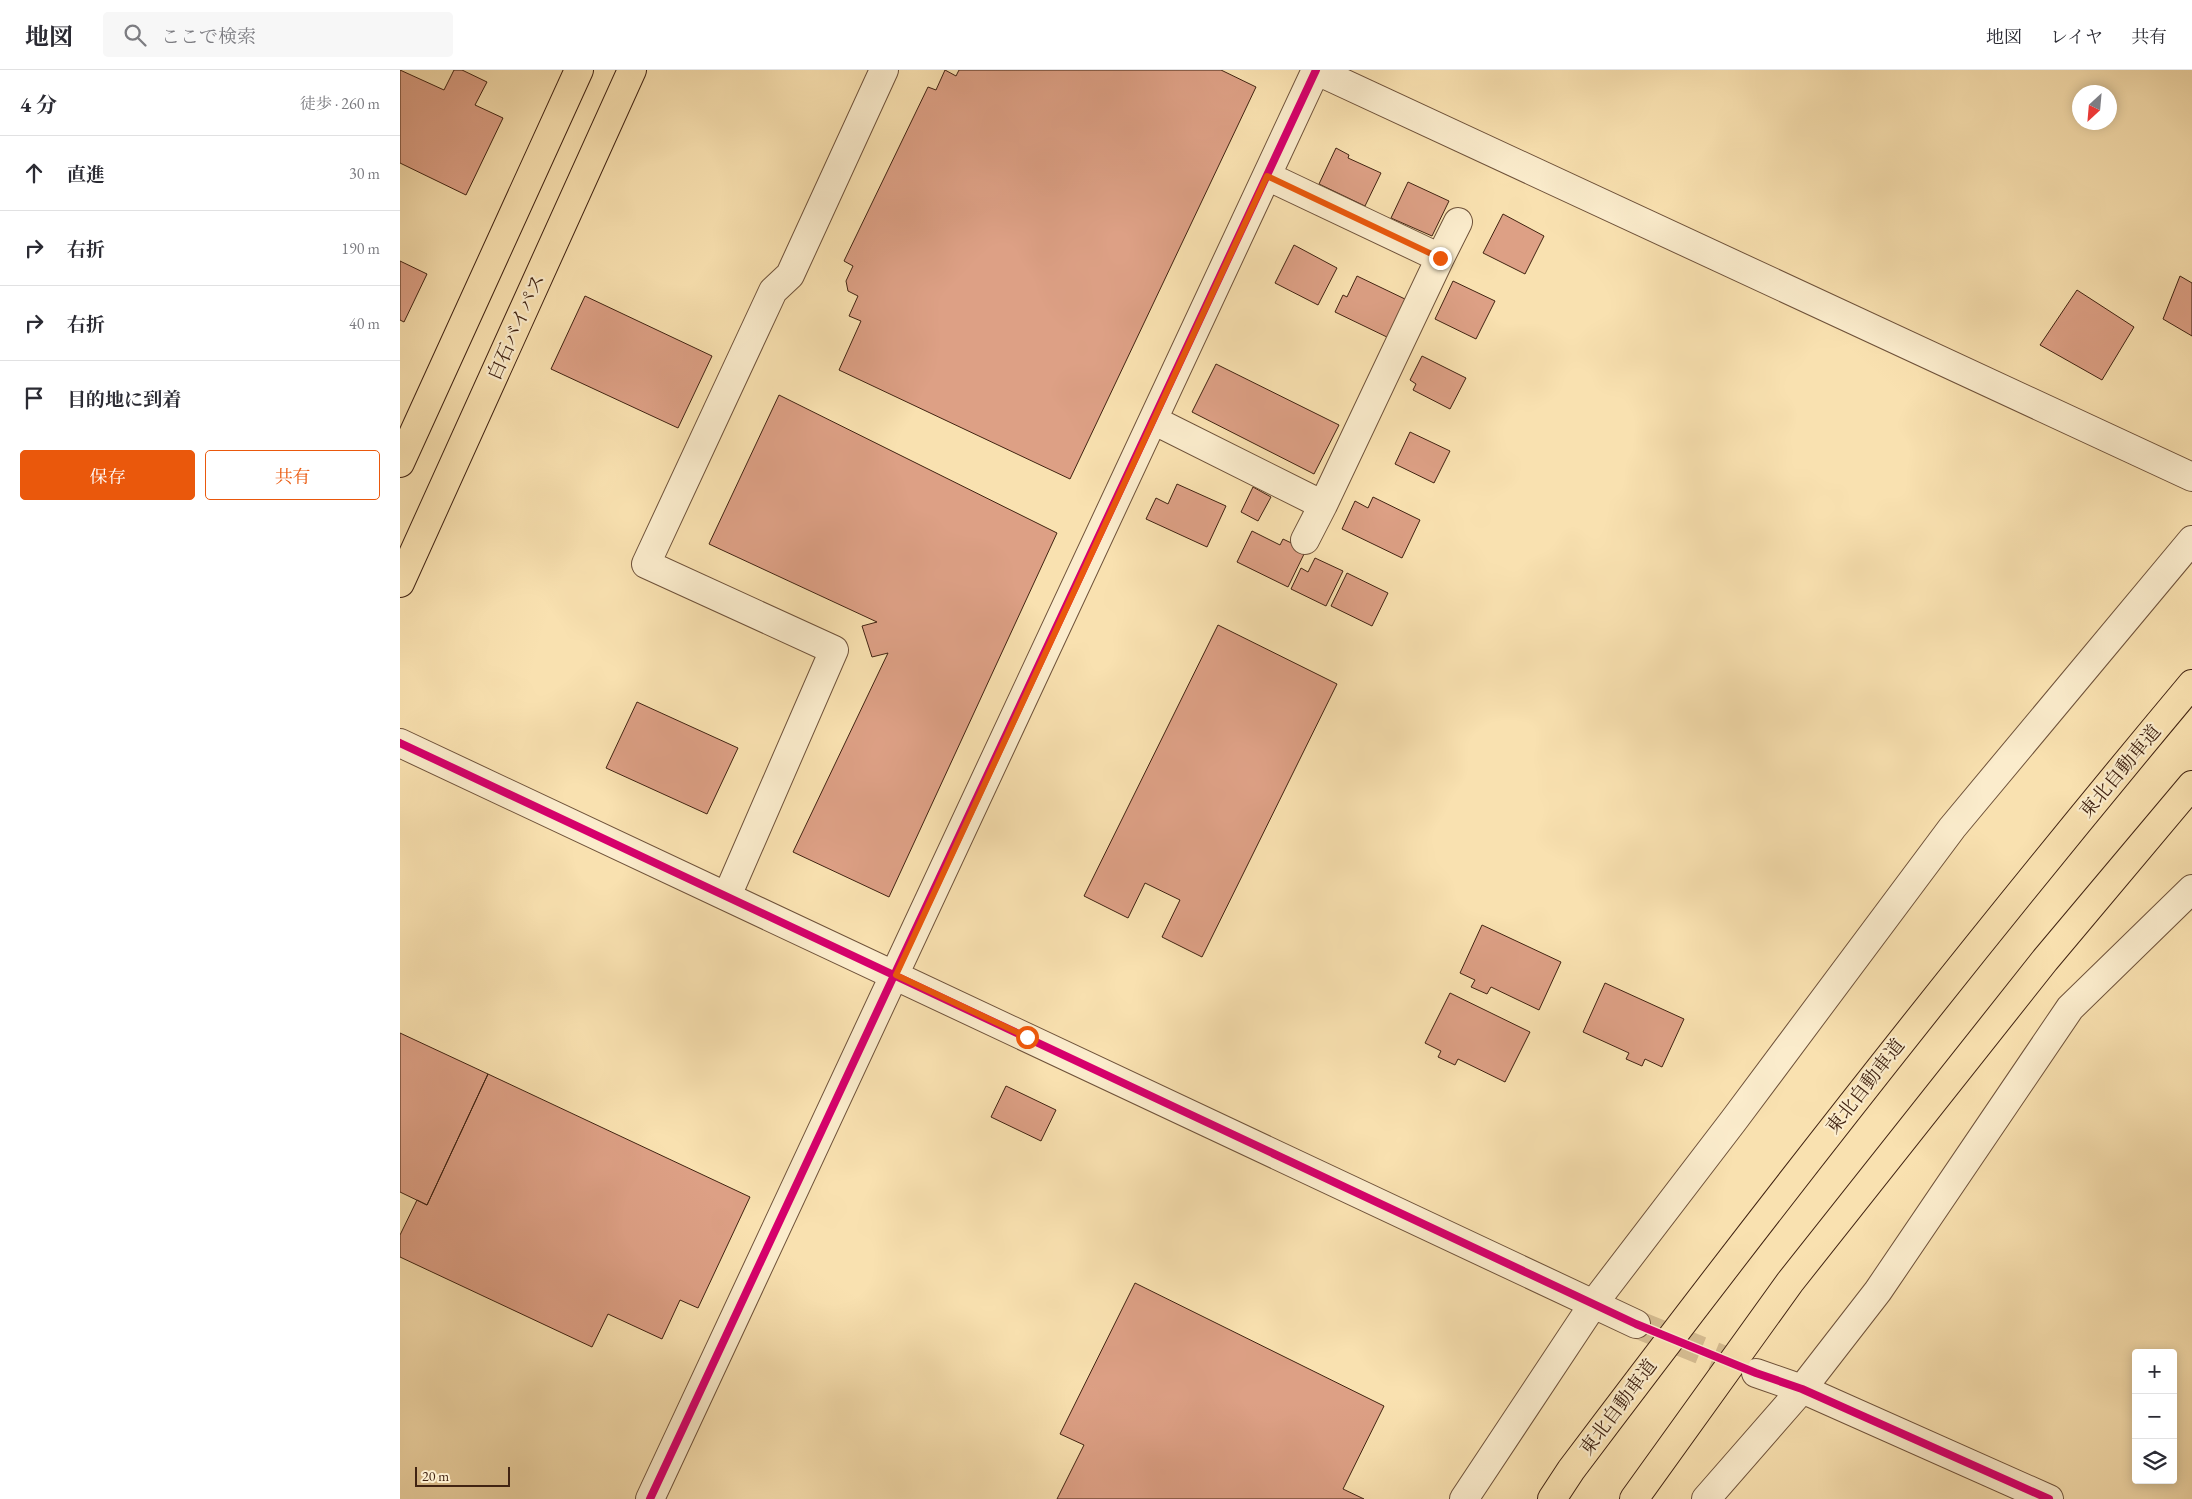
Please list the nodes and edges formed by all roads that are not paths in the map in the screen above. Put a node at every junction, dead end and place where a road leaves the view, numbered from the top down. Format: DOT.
graph roads {
  1 [pos="579,70"];
  2 [pos="632,70"];
  3 [pos="884,70"];
  4 [pos="1316,70"];
  5 [pos="1267,176"];
  6 [pos="1458,222"];
  7 [pos="1440,258"];
  8 [pos="1153,420"];
  9 [pos="400,462"];
  10 [pos="2192,477"];
  11 [pos="1323,505"];
  12 [pos="1306,540"];
  13 [pos="2192,540"];
  14 [pos="400,582"];
  15 [pos="2192,684"];
  16 [pos="400,744"];
  17 [pos="2192,785"];
  18 [pos="2192,889"];
  19 [pos="727,896"];
  20 [pos="896,975"];
  21 [pos="1594,1303"];
  22 [pos="1636,1324"];
  23 [pos="1756,1373"];
  24 [pos="1802,1389"];
  25 [pos="650,1499"];
  26 [pos="1464,1499"];
  27 [pos="1552,1499"];
  28 [pos="1634,1499"];
  29 [pos="1706,1499"];
  30 [pos="2049,1499"];
  1 -- 9 [label="highway"];
  2 -- 14 [label="highway, 白石バイパス"];
  3 -- 19 [label="street"];
  4 -- 5 [label="street"];
  4 -- 10 [label="street"];
  5 -- 7 [label="street"];
  5 -- 8 [label="street"];
  6 -- 7 [label="street"];
  7 -- 11 [label="street"];
  8 -- 11 [label="street"];
  8 -- 20 [label="street"];
  11 -- 12 [label="street"];
  13 -- 21 [label="street"];
  15 -- 27 [label="highway, 東北自動車道"];
  16 -- 19 [label="street"];
  17 -- 28 [label="highway"];
  18 -- 24 [label="street"];
  19 -- 20 [label="street"];
  20 -- 21 [label="street"];
  20 -- 25 [label="street"];
  21 -- 22 [label="street"];
  21 -- 26 [label="street"];
  23 -- 24 [label="street"];
  24 -- 29 [label="street"];
  24 -- 30 [label="street"];
}
